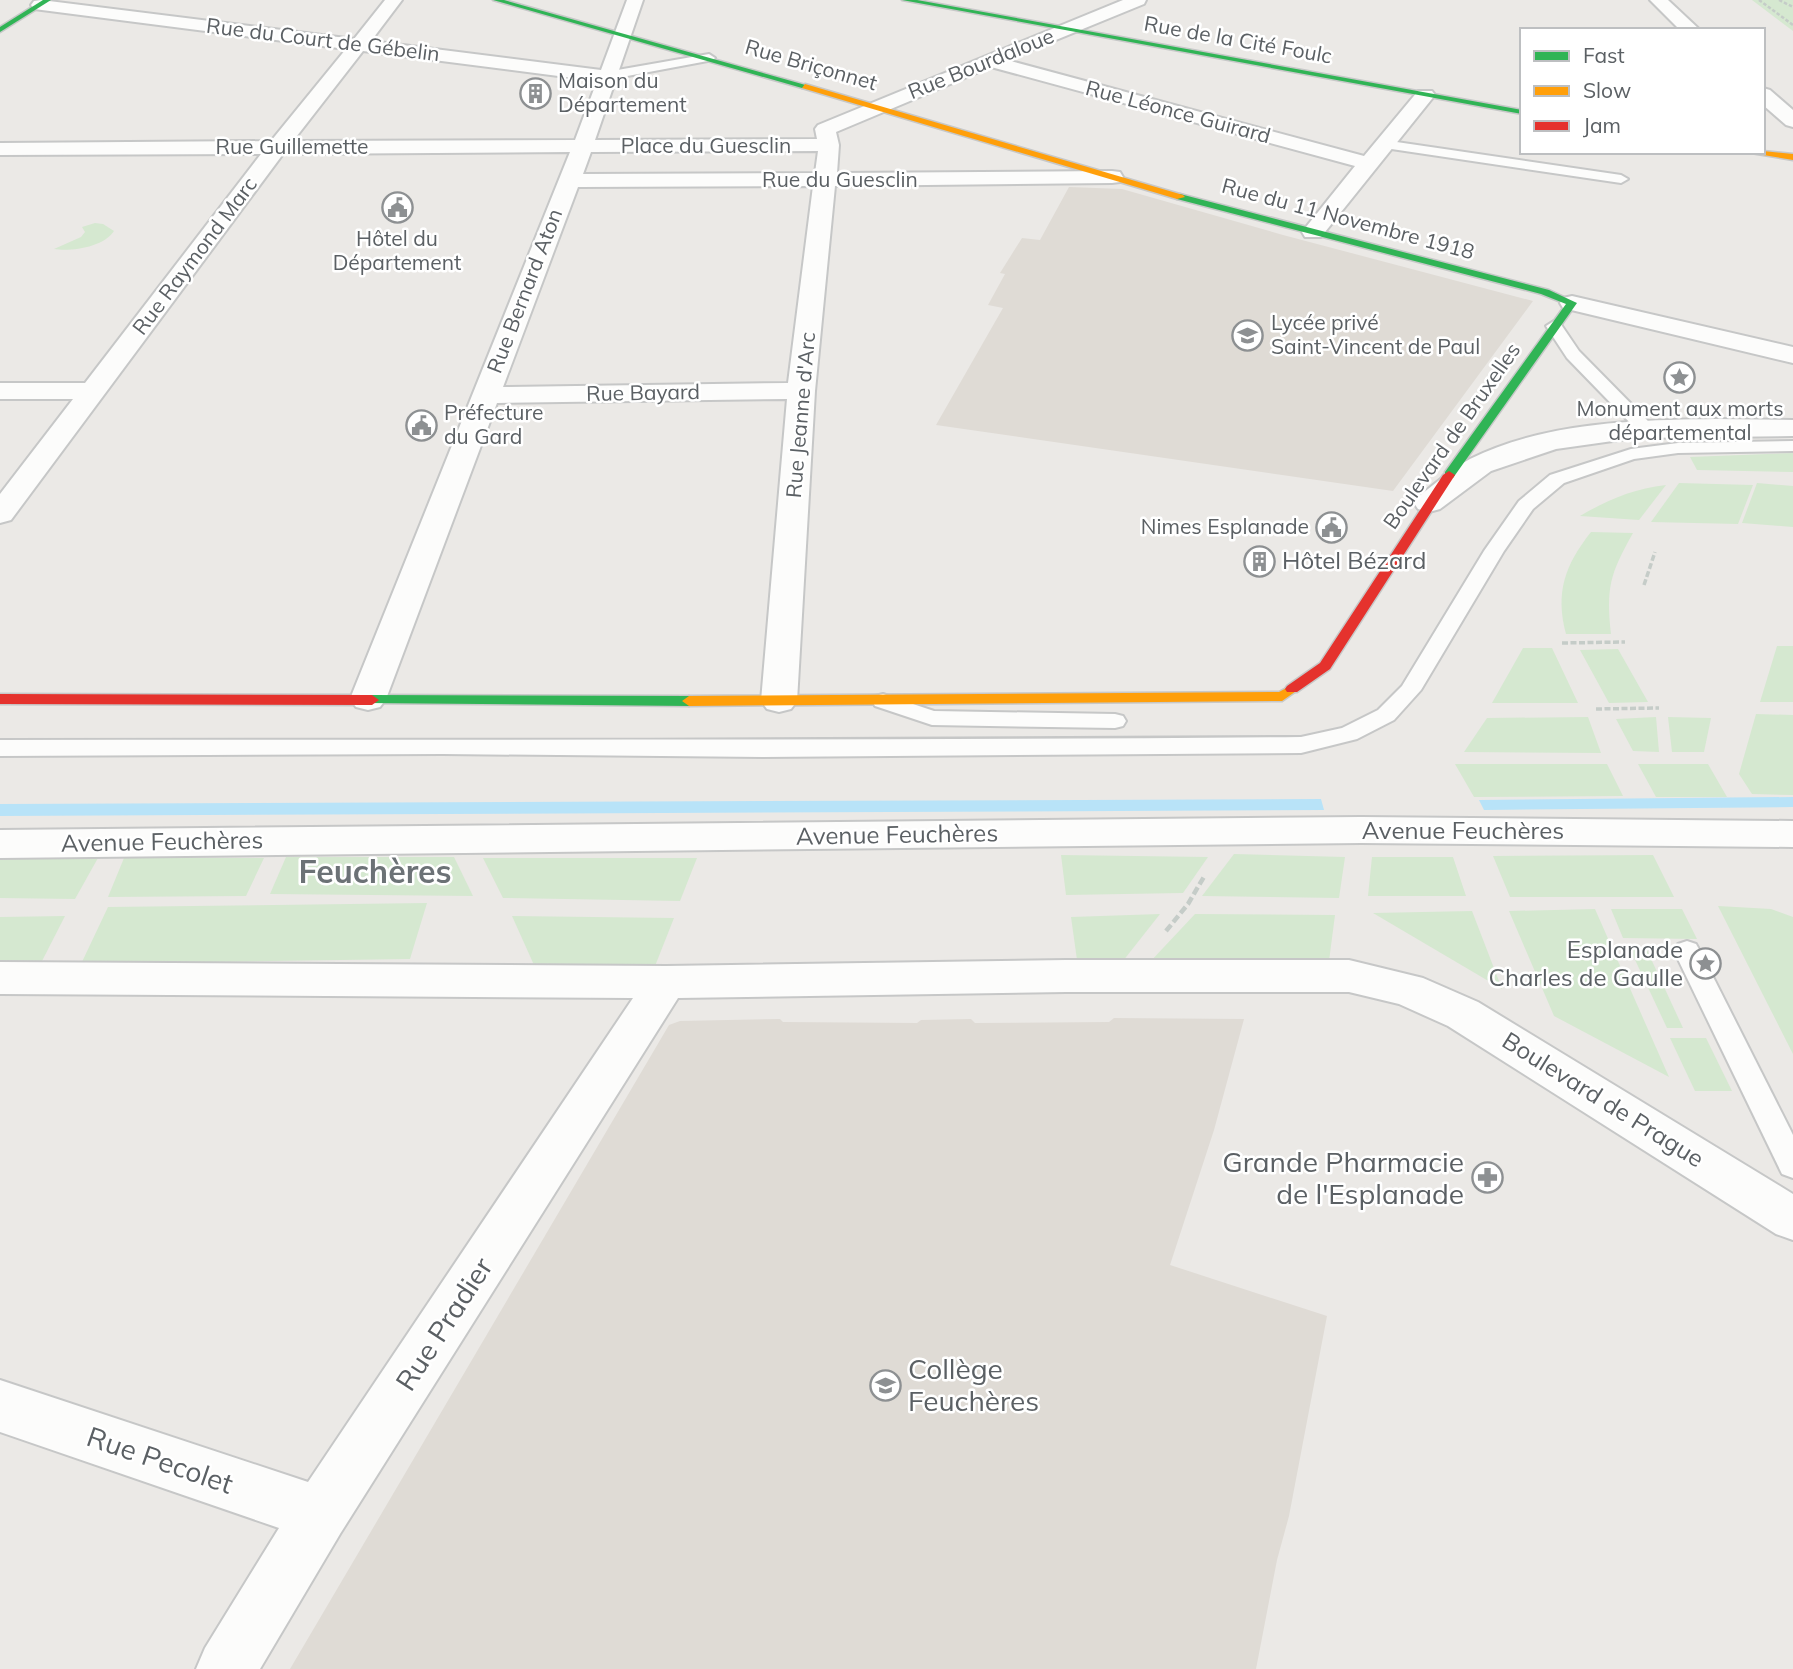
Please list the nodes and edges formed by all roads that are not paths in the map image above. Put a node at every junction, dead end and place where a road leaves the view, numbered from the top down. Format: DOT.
graph roads {
  1 [pos="394,0"];
  2 [pos="496,0"];
  3 [pos="635,0"];
  4 [pos="905,0"];
  5 [pos="1138,0"];
  6 [pos="1658,0"];
  7 [pos="44,2"];
  8 [pos="1689,28"];
  9 [pos="0,30"];
  10 [pos="1064,31"];
  11 [pos="623,34"];
  12 [pos="359,45"];
  13 [pos="709,58"];
  14 [pos="988,61"];
  15 [pos="606,76"];
  16 [pos="1425,95"];
  17 [pos="1765,96"];
  18 [pos="878,106"];
  19 [pos="1520,112"];
  20 [pos="1793,121"];
  21 [pos="827,137"];
  22 [pos="1383,144"];
  23 [pos="583,146"];
  24 [pos="278,147"];
  25 [pos="0,149"];
  26 [pos="1765,153"];
  27 [pos="1793,156"];
  28 [pos="1367,163"];
  29 [pos="1112,177"];
  30 [pos="1621,178"];
  31 [pos="568,181"];
  32 [pos="824,181"];
  33 [pos="1313,232"];
  34 [pos="1572,303"];
  35 [pos="1554,326"];
  36 [pos="1793,355"];
  37 [pos="0,391"];
  38 [pos="94,391"];
  39 [pos="801,391"];
  40 [pos="485,395"];
  41 [pos="1641,424"];
  42 [pos="1793,428"];
  43 [pos="1793,446"];
  44 [pos="1429,503"];
  45 [pos="0,514"];
  46 [pos="0,699"];
  47 [pos="368,699"];
  48 [pos="779,701"];
  49 [pos="883,701"];
  50 [pos="1115,721"];
  51 [pos="0,748"];
  52 [pos="1793,834"];
  53 [pos="0,844"];
  54 [pos="1687,951"];
  55 [pos="0,978"];
  56 [pos="666,982"];
  57 [pos="1793,1165"];
  58 [pos="1793,1219"];
  59 [pos="0,1406"];
  60 [pos="320,1514"];
  61 [pos="226,1669"];
  1 -- 12 [label="street, Rue Raymond Marc"];
  2 -- 11 [label="street, Rue Briçonnet"];
  3 -- 11 [label="street, Rue Bernard Aton"];
  4 -- 10 [label="street, Rue de la Cité Foulc"];
  5 -- 10 [label="street, Rue Bourdaloue"];
  6 -- 8 [label="street"];
  7 -- 9 [label="street"];
  7 -- 12 [label="street, Rue du Court de Gébelin"];
  10 -- 14 [label="street, Rue Bourdaloue"];
  10 -- 16 [label="street, Rue de la Cité Foulc"];
  11 -- 13 [label="street, Rue Briçonnet"];
  11 -- 15 [label="street, Rue Bernard Aton"];
  12 -- 15 [label="street, Rue du Court de Gébelin"];
  12 -- 24 [label="street, Rue Raymond Marc"];
  13 -- 15 [label="lane"];
  13 -- 18 [label="street, Rue Briçonnet"];
  14 -- 18 [label="street, Rue Bourdaloue"];
  14 -- 28 [label="street, Rue Léonce Guirard"];
  15 -- 23 [label="street, Rue Bernard Aton"];
  16 -- 19 [label="street, Rue de la Cité Foulc"];
  16 -- 22 [label="street"];
  17 -- 20 [label="street"];
  18 -- 21 [label="street, Rue Bourdaloue"];
  18 -- 29 [label="street, Rue Briçonnet"];
  21 -- 23 [label="street, Place du Guesclin"];
  21 -- 32 [label="street, Rue Jeanne d'Arc"];
  22 -- 28 [label="street"];
  22 -- 30 [label="lane"];
  23 -- 24 [label="street, Rue Guillemette"];
  23 -- 31 [label="street, Rue Bernard Aton"];
  24 -- 25 [label="street, Rue Guillemette"];
  24 -- 38 [label="street, Rue Raymond Marc"];
  26 -- 27 [label="street"];
  28 -- 33 [label="street"];
  29 -- 32 [label="street, Rue du Guesclin"];
  29 -- 33 [label="street, Rue du 11 Novembre 1918"];
  31 -- 32 [label="street, Rue du Guesclin"];
  31 -- 40 [label="street, Rue Bernard Aton"];
  32 -- 39 [label="street, Rue Jeanne d'Arc"];
  33 -- 34 [label="street, Rue du 11 Novembre 1918"];
  34 -- 35 [label="street, Boulevard de Bruxelles"];
  34 -- 36 [label="street"];
  35 -- 41 [label="lane"];
  35 -- 44 [label="street, Boulevard de Bruxelles"];
  37 -- 38 [label="street"];
  38 -- 45 [label="street, Rue Raymond Marc"];
  39 -- 40 [label="street, Rue Bayard"];
  39 -- 48 [label="street, Rue Jeanne d'Arc"];
  40 -- 47 [label="street, Rue Bernard Aton"];
  42 -- 44 [label="street"];
  43 -- 51 [label="lane"];
  44 -- 49 [label="street, Boulevard de Bruxelles"];
  46 -- 47 [label="street"];
  47 -- 48 [label="street"];
  48 -- 49 [label="street"];
  49 -- 50 [label="lane"];
  52 -- 53 [label="street, Avenue Feuchères"];
  54 -- 57 [label="lane"];
  55 -- 56 [label="street"];
  56 -- 58 [label="street, Boulevard de Prague"];
  56 -- 60 [label="street, Rue Pradier"];
  59 -- 60 [label="street, Rue Pecolet"];
  60 -- 61 [label="street, Rue Pradier"];
}
